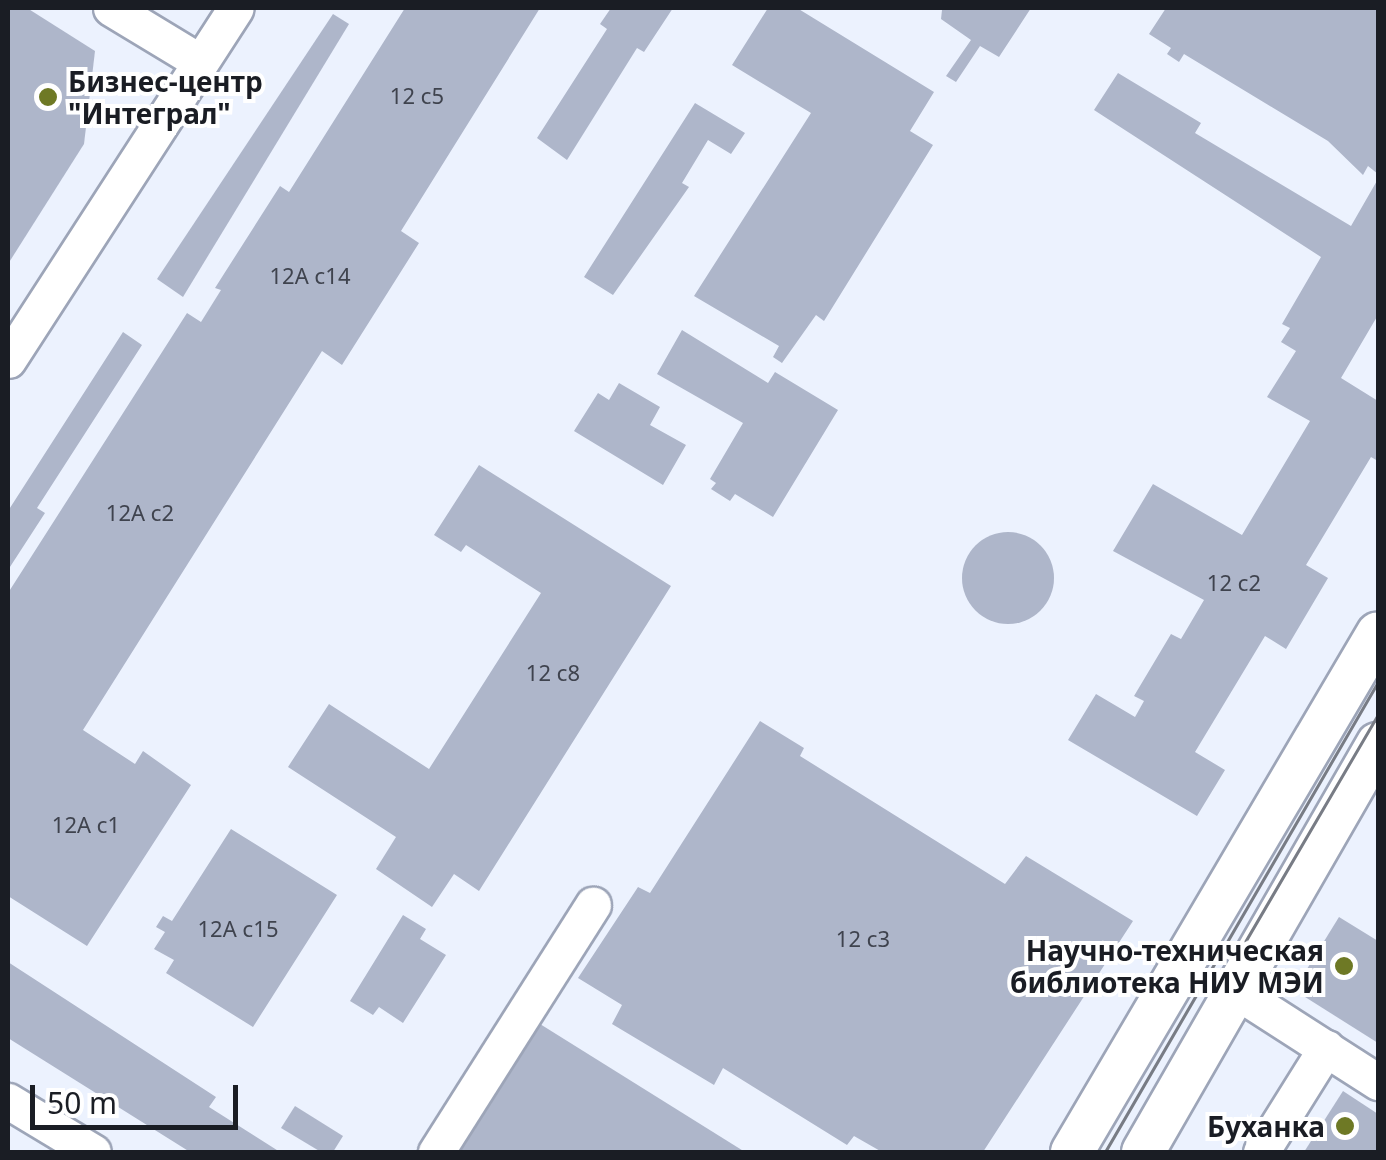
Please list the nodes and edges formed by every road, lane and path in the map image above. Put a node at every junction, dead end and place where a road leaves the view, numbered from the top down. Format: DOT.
graph roads {
  1 [pos="111,8"];
  2 [pos="236,8"];
  3 [pos="200,62"];
  4 [pos="8,360"];
  5 [pos="1378,633"];
  6 [pos="1378,744"];
  7 [pos="593,905"];
  8 [pos="1236,991"];
  9 [pos="1326,1048"];
  10 [pos="1378,1082"];
  11 [pos="8,1102"];
  12 [pos="93,1152"];
  13 [pos="436,1152"];
  14 [pos="1072,1152"];
  15 [pos="1143,1152"];
  16 [pos="1261,1152"];
  1 -- 3 [label="street"];
  2 -- 3 [label="street"];
  3 -- 4 [label="street"];
  5 -- 14 [label="main road"];
  6 -- 8 [label="main road"];
  7 -- 13 [label="street"];
  8 -- 9 [label="street"];
  8 -- 15 [label="main road"];
  9 -- 10 [label="street"];
  9 -- 16 [label="street"];
  11 -- 12 [label="street"];
}
